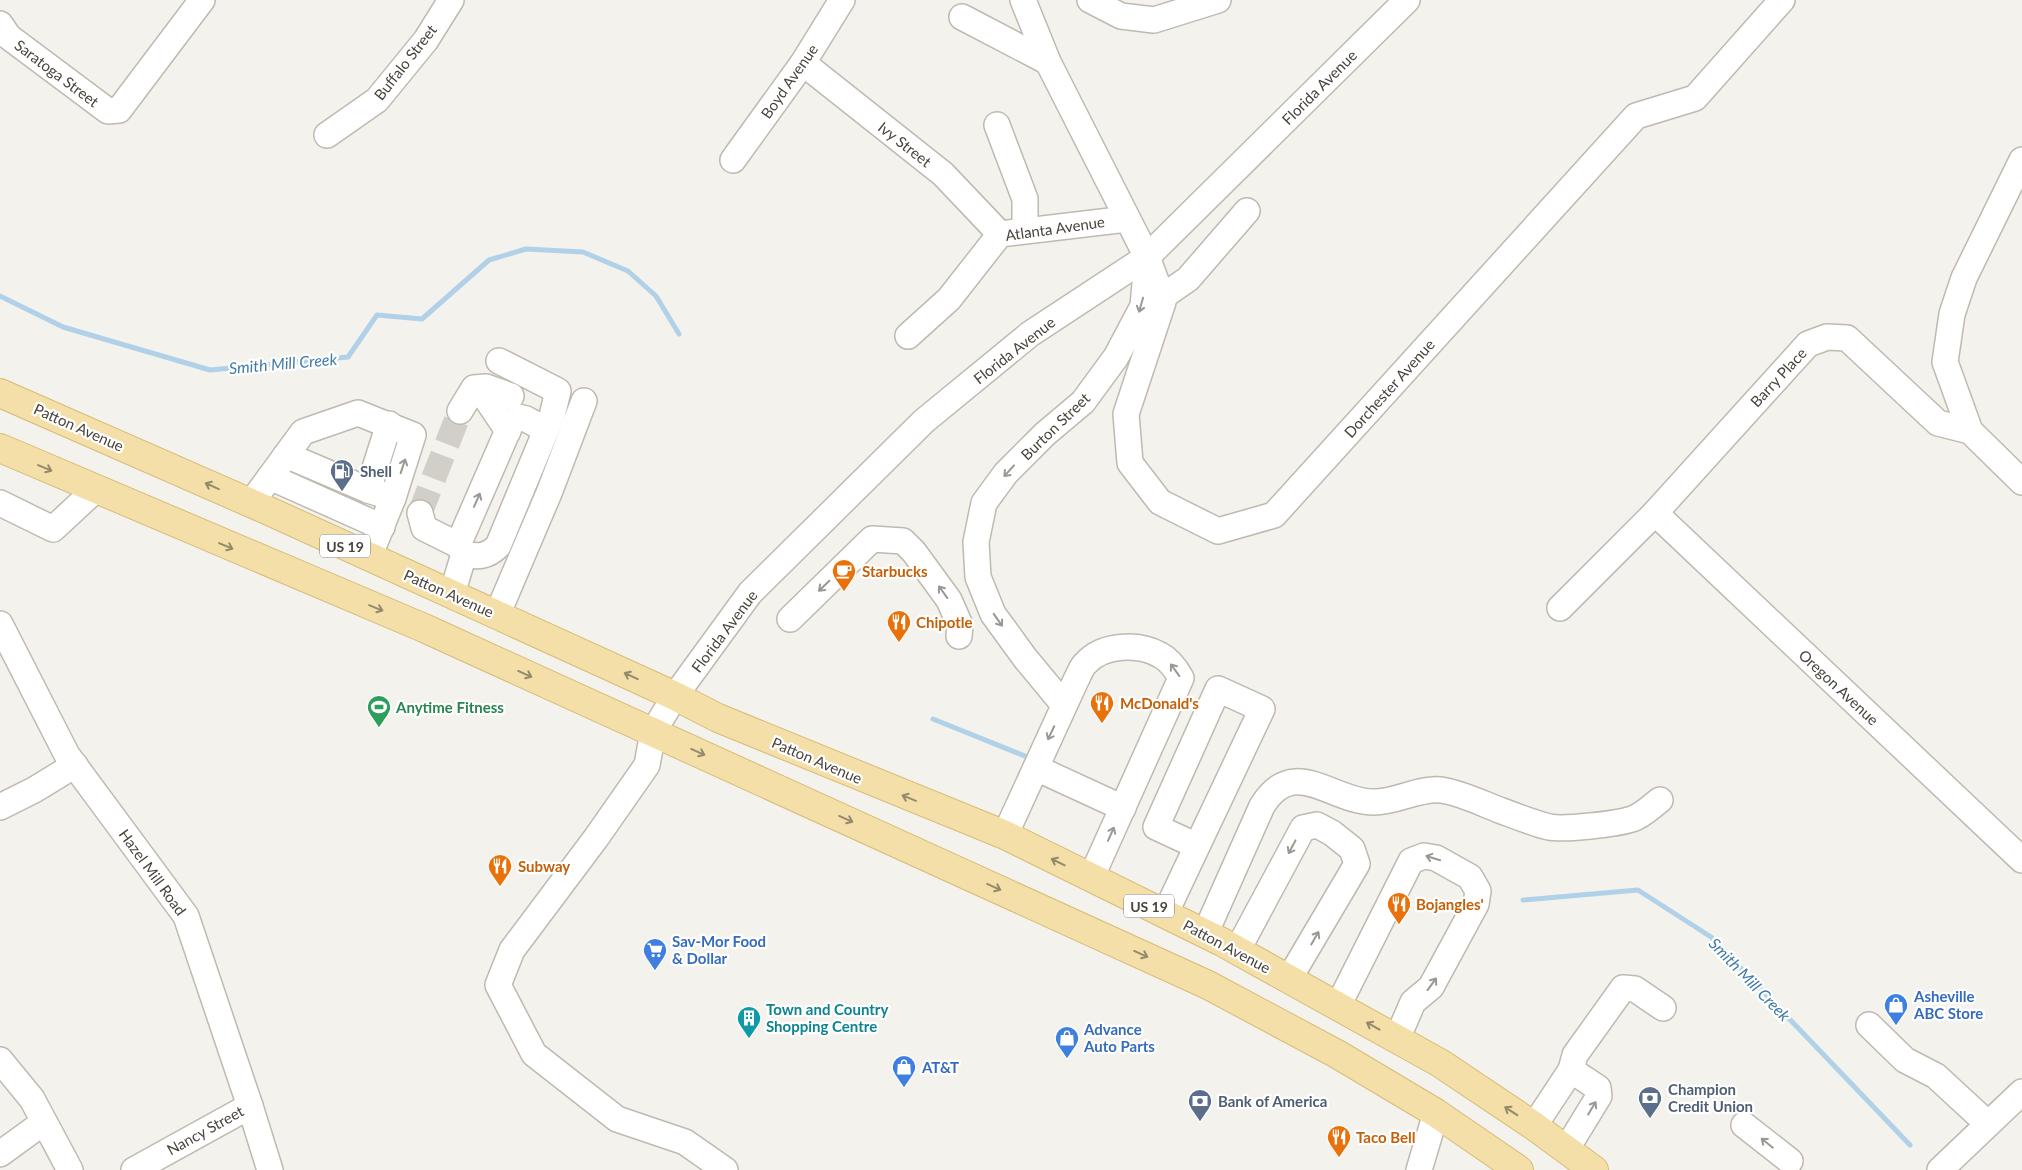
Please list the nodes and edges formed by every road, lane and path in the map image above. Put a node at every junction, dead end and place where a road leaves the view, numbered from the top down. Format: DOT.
graph roads {
  1 [pos="202,0"];
  2 [pos="451,0"];
  3 [pos="842,0"];
  4 [pos="1023,0"];
  5 [pos="1090,0"];
  6 [pos="1218,0"];
  7 [pos="1407,0"];
  8 [pos="1782,0"];
  9 [pos="962,17"];
  10 [pos="0,24"];
  11 [pos="1048,62"];
  12 [pos="803,63"];
  13 [pos="997,125"];
  14 [pos="327,135"];
  15 [pos="733,160"];
  16 [pos="2022,160"];
  17 [pos="1247,212"];
  18 [pos="1127,219"];
  19 [pos="1025,230"];
  20 [pos="1000,234"];
  21 [pos="1147,257"];
  22 [pos="1162,296"];
  23 [pos="908,336"];
  24 [pos="499,361"];
  25 [pos="479,388"];
  26 [pos="5,394"];
  27 [pos="584,401"];
  28 [pos="460,411"];
  29 [pos="549,423"];
  30 [pos="389,424"];
  31 [pos="508,431"];
  32 [pos="1970,431"];
  33 [pos="0,448"];
  34 [pos="286,455"];
  35 [pos="270,477"];
  36 [pos="2022,482"];
  37 [pos="95,490"];
  38 [pos="368,490"];
  39 [pos="300,491"];
  40 [pos="392,498"];
  41 [pos="0,503"];
  42 [pos="251,503"];
  43 [pos="420,513"];
  44 [pos="1655,513"];
  45 [pos="292,521"];
  46 [pos="382,527"];
  47 [pos="461,550"];
  48 [pos="369,557"];
  49 [pos="452,594"];
  50 [pos="1560,608"];
  51 [pos="497,614"];
  52 [pos="790,619"];
  53 [pos="0,624"];
  54 [pos="959,636"];
  55 [pos="675,696"];
  56 [pos="1064,705"];
  57 [pos="653,732"];
  58 [pos="74,765"];
  59 [pos="1036,768"];
  60 [pos="1660,800"];
  61 [pos="0,807"];
  62 [pos="1123,808"];
  63 [pos="1005,835"];
  64 [pos="1197,846"];
  65 [pos="2022,860"];
  66 [pos="1091,878"];
  67 [pos="1165,914"];
  68 [pos="1205,934"];
  69 [pos="1237,951"];
  70 [pos="1290,979"];
  71 [pos="1338,1006"];
  72 [pos="1663,1008"];
  73 [pos="1869,1025"];
  74 [pos="1397,1039"];
  75 [pos="0,1060"];
  76 [pos="1571,1070"];
  77 [pos="2022,1092"];
  78 [pos="250,1106"];
  79 [pos="1436,1113"];
  80 [pos="44,1122"];
  81 [pos="1988,1124"];
  82 [pos="1744,1125"];
  83 [pos="1534,1126"];
  84 [pos="1566,1150"];
  85 [pos="0,1154"];
  86 [pos="1797,1167"];
  87 [pos="70,1170"];
  88 [pos="134,1170"];
  89 [pos="270,1170"];
  90 [pos="725,1170"];
  91 [pos="1419,1170"];
  92 [pos="1519,1170"];
  93 [pos="1594,1170"];
  94 [pos="1940,1170"];
  1 -- 10 [label="street, Saratoga Street"];
  2 -- 14 [label="street, Buffalo Street"];
  3 -- 12 [label="street, Boyd Avenue"];
  4 -- 11 [label="street"];
  5 -- 6 [label="street"];
  7 -- 21 [label="street, Florida Avenue"];
  8 -- 22 [label="street, Dorchester Avenue"];
  9 -- 11 [label="street"];
  11 -- 18 [label="street"];
  12 -- 15 [label="street, Boyd Avenue"];
  12 -- 20 [label="street, Ivy Street"];
  13 -- 19 [label="street"];
  16 -- 32 [label="street"];
  17 -- 22 [label="street"];
  18 -- 19 [label="street, Atlanta Avenue"];
  18 -- 21 [label="street"];
  19 -- 20 [label="street, Atlanta Avenue"];
  20 -- 23 [label="street, Atlanta Avenue"];
  21 -- 22 [label="street"];
  21 -- 55 [label="street, Florida Avenue"];
  21 -- 56 [label="street, Burton Street, one-way"];
  24 -- 29 [label="street"];
  25 -- 28 [label="street"];
  25 -- 29 [label="street"];
  25 -- 31 [label="street"];
  42 -- 26 [label="main road, Patton Avenue / US 19, one-way"];
  27 -- 51 [label="street"];
  29 -- 31 [label="street"];
  29 -- 47 [label="street"];
  30 -- 34 [label="street"];
  30 -- 38 [label="street"];
  40 -- 30 [label="street, one-way"];
  47 -- 31 [label="street, one-way"];
  32 -- 36 [label="street"];
  32 -- 44 [label="street, Barry Place"];
  33 -- 37 [label="main road, one-way"];
  34 -- 35 [label="street"];
  34 -- 38 [label="street"];
  35 -- 39 [label="street"];
  35 -- 42 [label="street"];
  37 -- 41 [label="street"];
  37 -- 57 [label="main road, one-way"];
  38 -- 40 [label="street"];
  39 -- 45 [label="street"];
  39 -- 46 [label="street"];
  40 -- 46 [label="street"];
  42 -- 45 [label="main road, Patton Avenue / US 19"];
  43 -- 47 [label="street"];
  44 -- 50 [label="street, Barry Place"];
  44 -- 65 [label="street, Oregon Avenue"];
  45 -- 48 [label="main road, Patton Avenue / US 19"];
  46 -- 48 [label="street"];
  47 -- 49 [label="street"];
  48 -- 49 [label="main road, Patton Avenue / US 19"];
  49 -- 51 [label="main road, Patton Avenue / US 19"];
  55 -- 51 [label="main road, Patton Avenue / US 19, one-way"];
  54 -- 52 [label="street, one-way"];
  53 -- 58 [label="street, Hazel Mill Road"];
  55 -- 57 [label="street, Florida Avenue"];
  63 -- 55 [label="main road, Patton Avenue / US 19, one-way"];
  56 -- 59 [label="street, one-way"];
  62 -- 56 [label="street, one-way"];
  57 -- 79 [label="main road, one-way"];
  57 -- 90 [label="street"];
  58 -- 61 [label="street"];
  58 -- 78 [label="street, Hazel Mill Road"];
  59 -- 62 [label="street"];
  59 -- 63 [label="street"];
  60 -- 68 [label="street"];
  66 -- 62 [label="street, one-way"];
  66 -- 63 [label="main road, Patton Avenue / US 19, one-way"];
  64 -- 64 [label="street"];
  64 -- 67 [label="street"];
  66 -- 67 [label="main road, Patton Avenue / US 19"];
  67 -- 68 [label="main road, Patton Avenue / US 19"];
  68 -- 69 [label="main road, Patton Avenue / US 19"];
  69 -- 70 [label="main road, Patton Avenue / US 19"];
  70 -- 69 [label="street, one-way"];
  70 -- 71 [label="main road, Patton Avenue / US 19"];
  74 -- 71 [label="main road, Patton Avenue / US 19, one-way"];
  74 -- 71 [label="street, one-way"];
  72 -- 76 [label="street"];
  73 -- 81 [label="street"];
  83 -- 74 [label="main road, Patton Avenue / US 19, one-way"];
  75 -- 80 [label="street"];
  76 -- 83 [label="street"];
  84 -- 76 [label="street, one-way"];
  77 -- 81 [label="street"];
  78 -- 88 [label="street, Nancy Street"];
  78 -- 89 [label="street, Hazel Mill Road"];
  79 -- 91 [label="street"];
  79 -- 92 [label="main road"];
  80 -- 85 [label="street"];
  80 -- 87 [label="street"];
  81 -- 94 [label="street"];
  86 -- 82 [label="street, one-way"];
  83 -- 84 [label="main road, Patton Avenue / US 19"];
  84 -- 93 [label="main road, Patton Avenue / US 19"];
}
